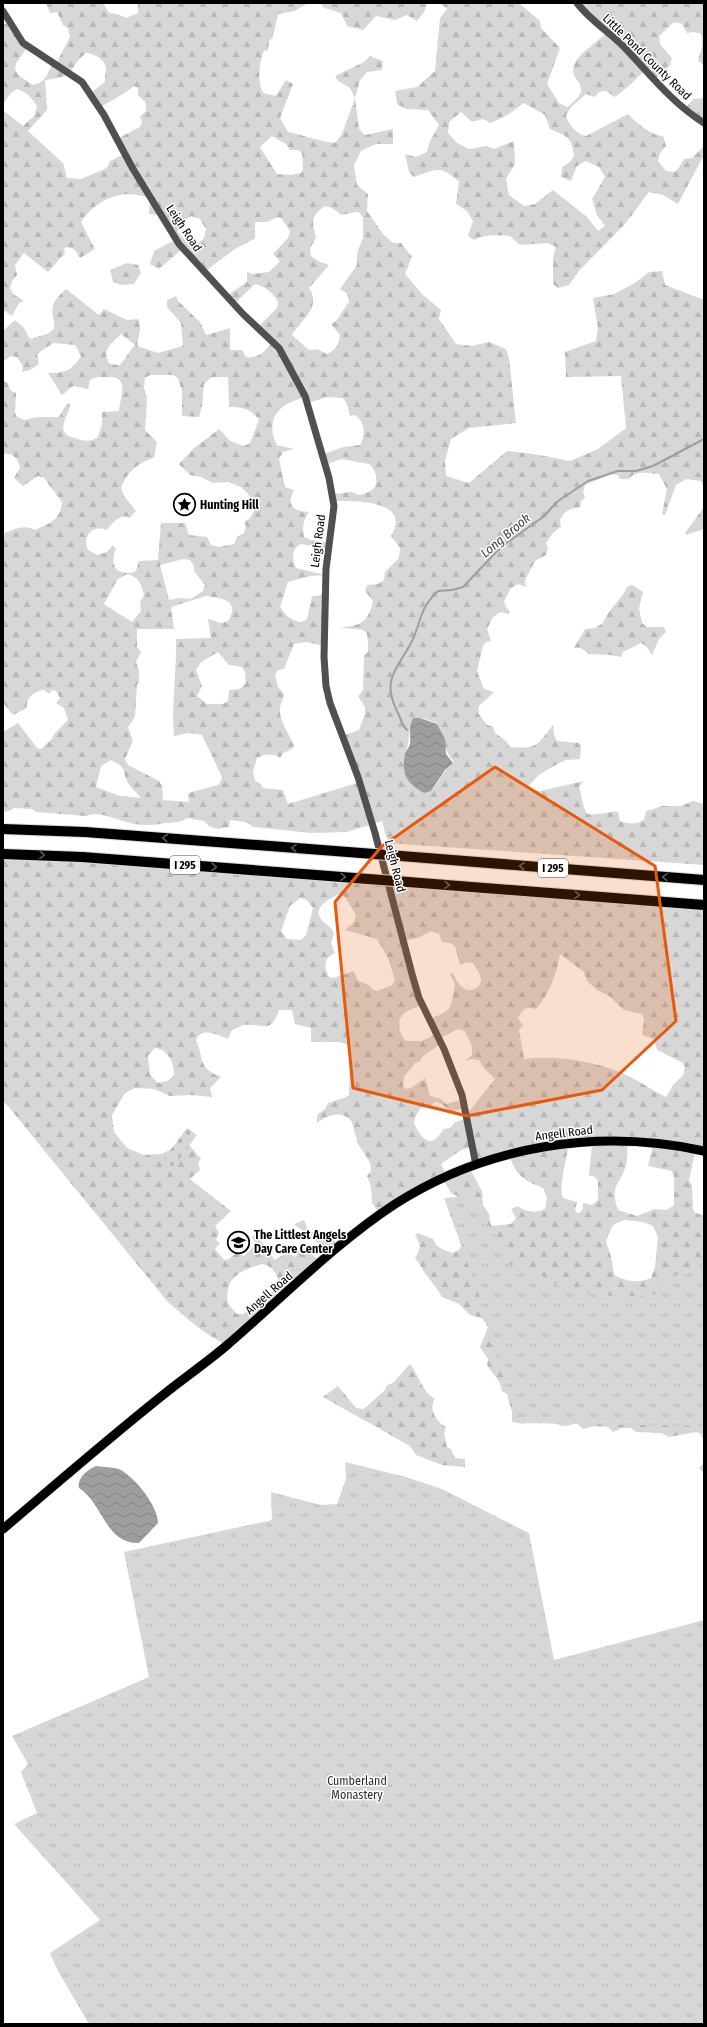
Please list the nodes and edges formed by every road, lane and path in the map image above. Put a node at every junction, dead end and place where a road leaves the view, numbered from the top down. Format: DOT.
graph roads {
  1 [pos="576,3"];
  2 [pos="3,11"];
  3 [pos="704,123"];
  4 [pos="3,828"];
  5 [pos="3,854"];
  6 [pos="704,880"];
  7 [pos="704,905"];
  8 [pos="704,1151"];
  9 [pos="476,1164"];
  10 [pos="3,1529"];
  1 -- 3 [label="street, Little Pond County Road"];
  2 -- 9 [label="street, Leigh Road"];
  6 -- 4 [label="highway, I 295, one-way, bridge"];
  5 -- 7 [label="highway, I 295, one-way, bridge"];
  8 -- 9 [label="main road, Angell Road"];
  9 -- 10 [label="main road, Angell Road"];
}
